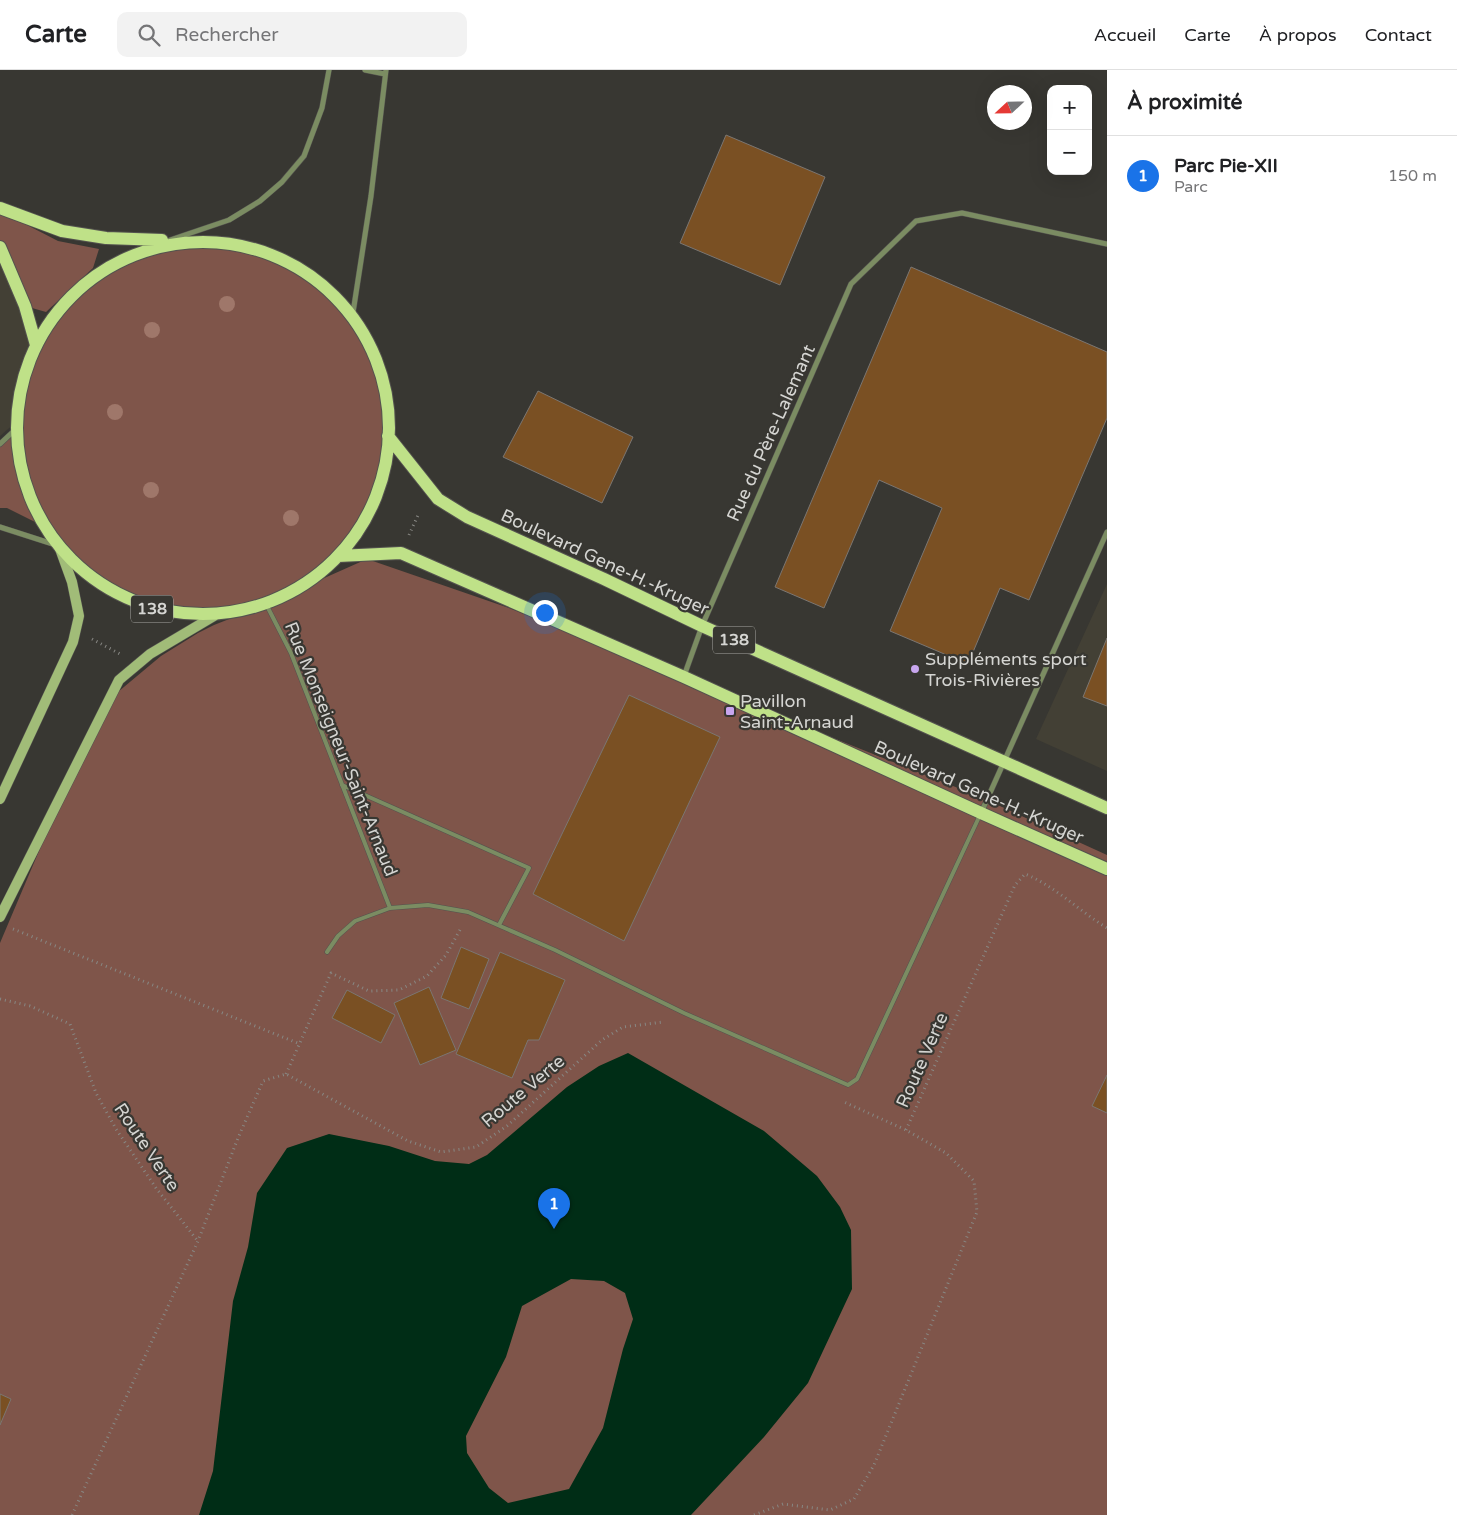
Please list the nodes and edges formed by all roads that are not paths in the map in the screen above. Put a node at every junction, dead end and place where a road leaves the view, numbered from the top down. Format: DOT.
graph roads {
  1 [pos="329,70"];
  2 [pos="365,70"];
  3 [pos="385,72"];
  4 [pos="0,208"];
  5 [pos="170,240"];
  6 [pos="1107,244"];
  7 [pos="0,247"];
  8 [pos="352,318"];
  9 [pos="36,345"];
  10 [pos="17,428"];
  11 [pos="388,436"];
  12 [pos="0,444"];
  13 [pos="0,527"];
  14 [pos="1107,532"];
  15 [pos="59,546"];
  16 [pos="338,556"];
  17 [pos="265,602"];
  18 [pos="214,616"];
  19 [pos="702,626"];
  20 [pos="684,677"];
  21 [pos="1004,762"];
  22 [pos="342,785"];
  23 [pos="0,799"];
  24 [pos="1107,808"];
  25 [pos="980,813"];
  26 [pos="1107,869"];
  27 [pos="390,908"];
  28 [pos="0,917"];
  29 [pos="499,925"];
  30 [pos="327,952"];
  1 -- 5 [label="street"];
  2 -- 3 [label="street"];
  3 -- 8 [label="street"];
  4 -- 5 [label="main road"];
  5 -- 8 [label="main road, 138"];
  5 -- 9 [label="main road, 138"];
  6 -- 19 [label="street, Rue du Père-Lalemant"];
  7 -- 9 [label="main road"];
  8 -- 11 [label="main road, 138"];
  9 -- 10 [label="main road, 138"];
  10 -- 12 [label="street"];
  10 -- 15 [label="main road, 138"];
  11 -- 16 [label="main road"];
  11 -- 19 [label="main road, Boulevard Gene-H.-Kruger / 138"];
  13 -- 15 [label="street"];
  14 -- 21 [label="street"];
  15 -- 18 [label="main road, 138"];
  15 -- 23 [label="main road"];
  16 -- 17 [label="main road, 138"];
  16 -- 20 [label="main road, Boulevard Gene-H.-Kruger"];
  17 -- 18 [label="main road, 138"];
  17 -- 22 [label="lane, Rue Monseigneur-Saint-Arnaud"];
  18 -- 28 [label="main road"];
  19 -- 20 [label="street, Rue du Père-Lalemant"];
  19 -- 21 [label="main road, Boulevard Gene-H.-Kruger / 138"];
  20 -- 25 [label="main road, Boulevard Gene-H.-Kruger"];
  21 -- 24 [label="main road, Boulevard Gene-H.-Kruger / 138"];
  21 -- 25 [label="street"];
  22 -- 27 [label="lane, Rue Monseigneur-Saint-Arnaud"];
  22 -- 29 [label="lane"];
  25 -- 26 [label="main road, Boulevard Gene-H.-Kruger"];
  25 -- 29 [label="lane"];
  27 -- 29 [label="lane"];
  27 -- 30 [label="lane"];
}
